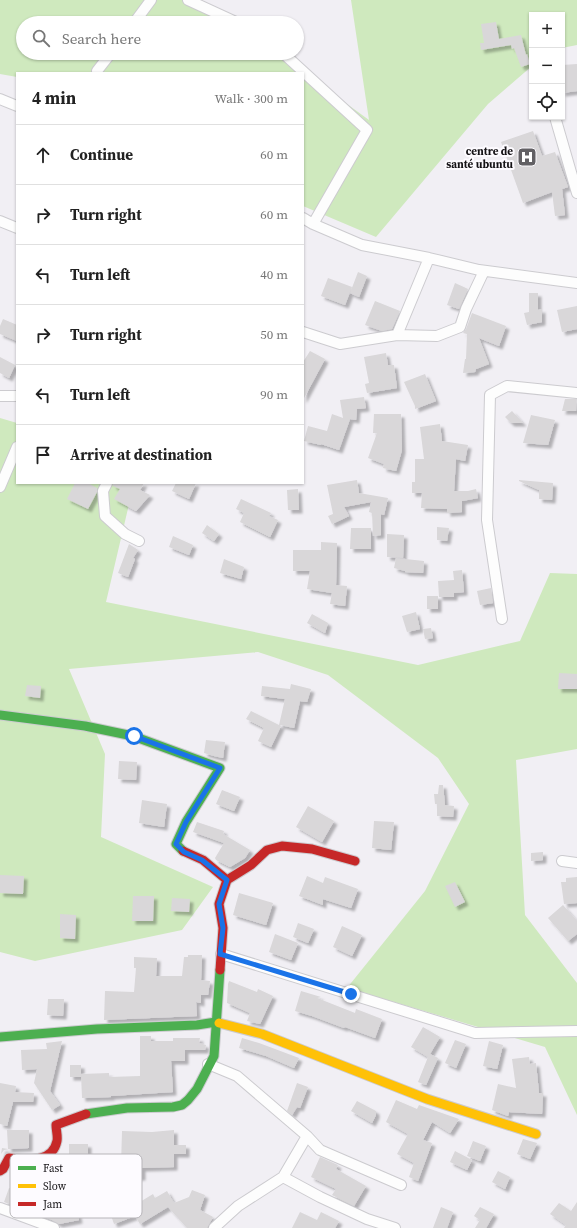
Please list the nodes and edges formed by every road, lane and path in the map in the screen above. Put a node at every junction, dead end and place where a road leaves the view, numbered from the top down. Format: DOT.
graph roads {
  1 [pos="151,0"];
  2 [pos="188,0"];
  3 [pos="139,16"];
  4 [pos="223,16"];
  5 [pos="106,60"];
  6 [pos="291,60"];
  7 [pos="97,71"];
  8 [pos="304,72"];
  9 [pos="304,72"];
  10 [pos="0,99"];
  11 [pos="16,106"];
  12 [pos="556,120"];
  13 [pos="577,193"];
  14 [pos="304,219"];
  15 [pos="0,220"];
  16 [pos="313,224"];
  17 [pos="16,228"];
  18 [pos="429,258"];
  19 [pos="484,271"];
  20 [pos="577,283"];
  21 [pos="304,332"];
  22 [pos="397,335"];
  23 [pos="577,393"];
  24 [pos="0,396"];
  25 [pos="16,396"];
  26 [pos="16,449"];
  27 [pos="106,484"];
  28 [pos="0,487"];
  29 [pos="139,541"];
  30 [pos="502,619"];
  31 [pos="0,715"];
  32 [pos="355,861"];
  33 [pos="562,861"];
  34 [pos="577,863"];
  35 [pos="227,880"];
  36 [pos="220,954"];
  37 [pos="216,1022"];
  38 [pos="577,1031"];
  39 [pos="0,1038"];
  40 [pos="208,1064"];
  41 [pos="536,1134"];
  42 [pos="307,1136"];
  43 [pos="50,1154"];
  44 [pos="10,1158"];
  45 [pos="0,1171"];
  46 [pos="283,1177"];
  47 [pos="401,1185"];
  48 [pos="0,1208"];
  49 [pos="10,1212"];
  50 [pos="27,1218"];
  51 [pos="54,1228"];
  52 [pos="214,1228"];
  53 [pos="395,1228"];
  1 -- 3 [label="street"];
  2 -- 4 [label="street"];
  5 -- 7 [label="street"];
  6 -- 9 [label="street"];
  8 -- 16 [label="street"];
  10 -- 11 [label="street"];
  12 -- 13 [label="street"];
  14 -- 16 [label="street"];
  15 -- 17 [label="street"];
  16 -- 18 [label="street"];
  18 -- 19 [label="street"];
  18 -- 22 [label="street"];
  19 -- 20 [label="street"];
  19 -- 22 [label="street"];
  21 -- 22 [label="street"];
  23 -- 30 [label="street"];
  24 -- 25 [label="street"];
  26 -- 28 [label="street"];
  27 -- 29 [label="street"];
  31 -- 35 [label="street"];
  32 -- 35 [label="street"];
  33 -- 34 [label="street"];
  35 -- 36 [label="street"];
  36 -- 37 [label="street"];
  36 -- 38 [label="street"];
  37 -- 39 [label="street"];
  37 -- 40 [label="street"];
  37 -- 41 [label="street"];
  40 -- 42 [label="street"];
  40 -- 43 [label="street"];
  42 -- 46 [label="street"];
  42 -- 47 [label="street"];
  44 -- 45 [label="street"];
  46 -- 52 [label="street"];
  46 -- 53 [label="street"];
  48 -- 49 [label="street"];
  50 -- 51 [label="street"];
}
